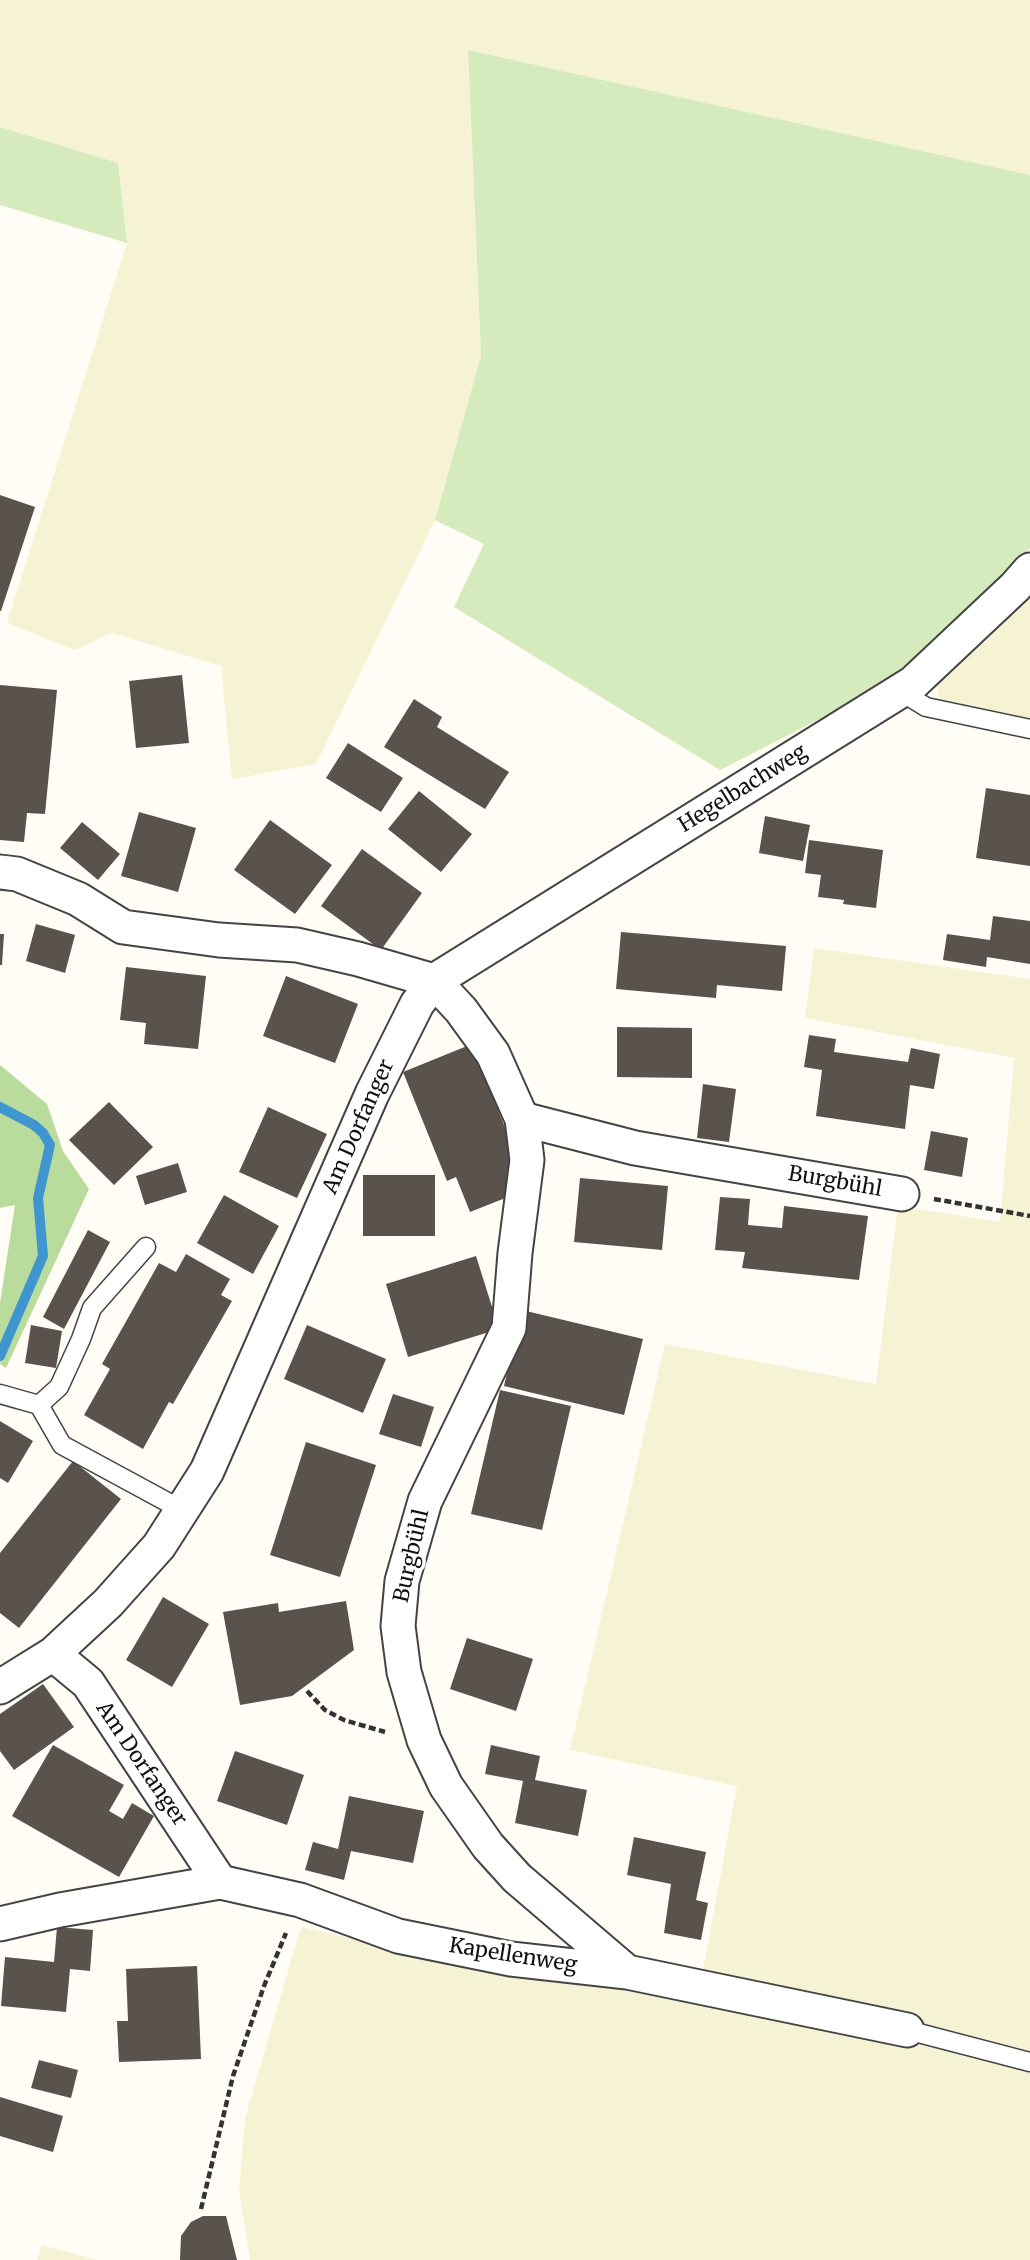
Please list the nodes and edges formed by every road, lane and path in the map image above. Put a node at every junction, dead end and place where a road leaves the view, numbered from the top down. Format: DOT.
graph roads {
  1 [pos="1030,570"];
  2 [pos="900,691"];
  3 [pos="1030,729"];
  4 [pos="0,872"];
  5 [pos="434,981"];
  6 [pos="523,1119"];
  7 [pos="902,1194"];
  8 [pos="1030,1216"];
  9 [pos="146,1247"];
  10 [pos="0,1394"];
  11 [pos="38,1405"];
  12 [pos="182,1510"];
  13 [pos="53,1654"];
  14 [pos="0,1687"];
  15 [pos="307,1691"];
  16 [pos="424,1741"];
  17 [pos="219,1882"];
  18 [pos="300,1900"];
  19 [pos="0,1924"];
  20 [pos="627,1972"];
  21 [pos="907,2030"];
  22 [pos="1030,2062"];
  23 [pos="201,2209"];
  1 -- 2 [label="street, Hegelbachweg"];
  2 -- 3 [label="lane"];
  2 -- 5 [label="street, Hegelbachweg"];
  4 -- 5 [label="street"];
  5 -- 6 [label="street, Burgbühl"];
  5 -- 12 [label="street, Am Dorfanger"];
  6 -- 7 [label="street, Burgbühl"];
  6 -- 16 [label="street, Burgbühl"];
  7 -- 8 [label="path"];
  9 -- 11 [label="lane"];
  10 -- 11 [label="lane"];
  11 -- 12 [label="lane"];
  12 -- 13 [label="street, Am Dorfanger"];
  13 -- 14 [label="street, Am Dorfanger"];
  13 -- 17 [label="street, Am Dorfanger"];
  15 -- 16 [label="path"];
  16 -- 20 [label="street, Burgbühl"];
  17 -- 18 [label="street, Kapellenweg"];
  17 -- 19 [label="street, Kapellenweg"];
  18 -- 20 [label="street, Kapellenweg"];
  18 -- 23 [label="path"];
  20 -- 21 [label="street, Kapellenweg"];
  21 -- 22 [label="lane, Kapellenweg"];
}
